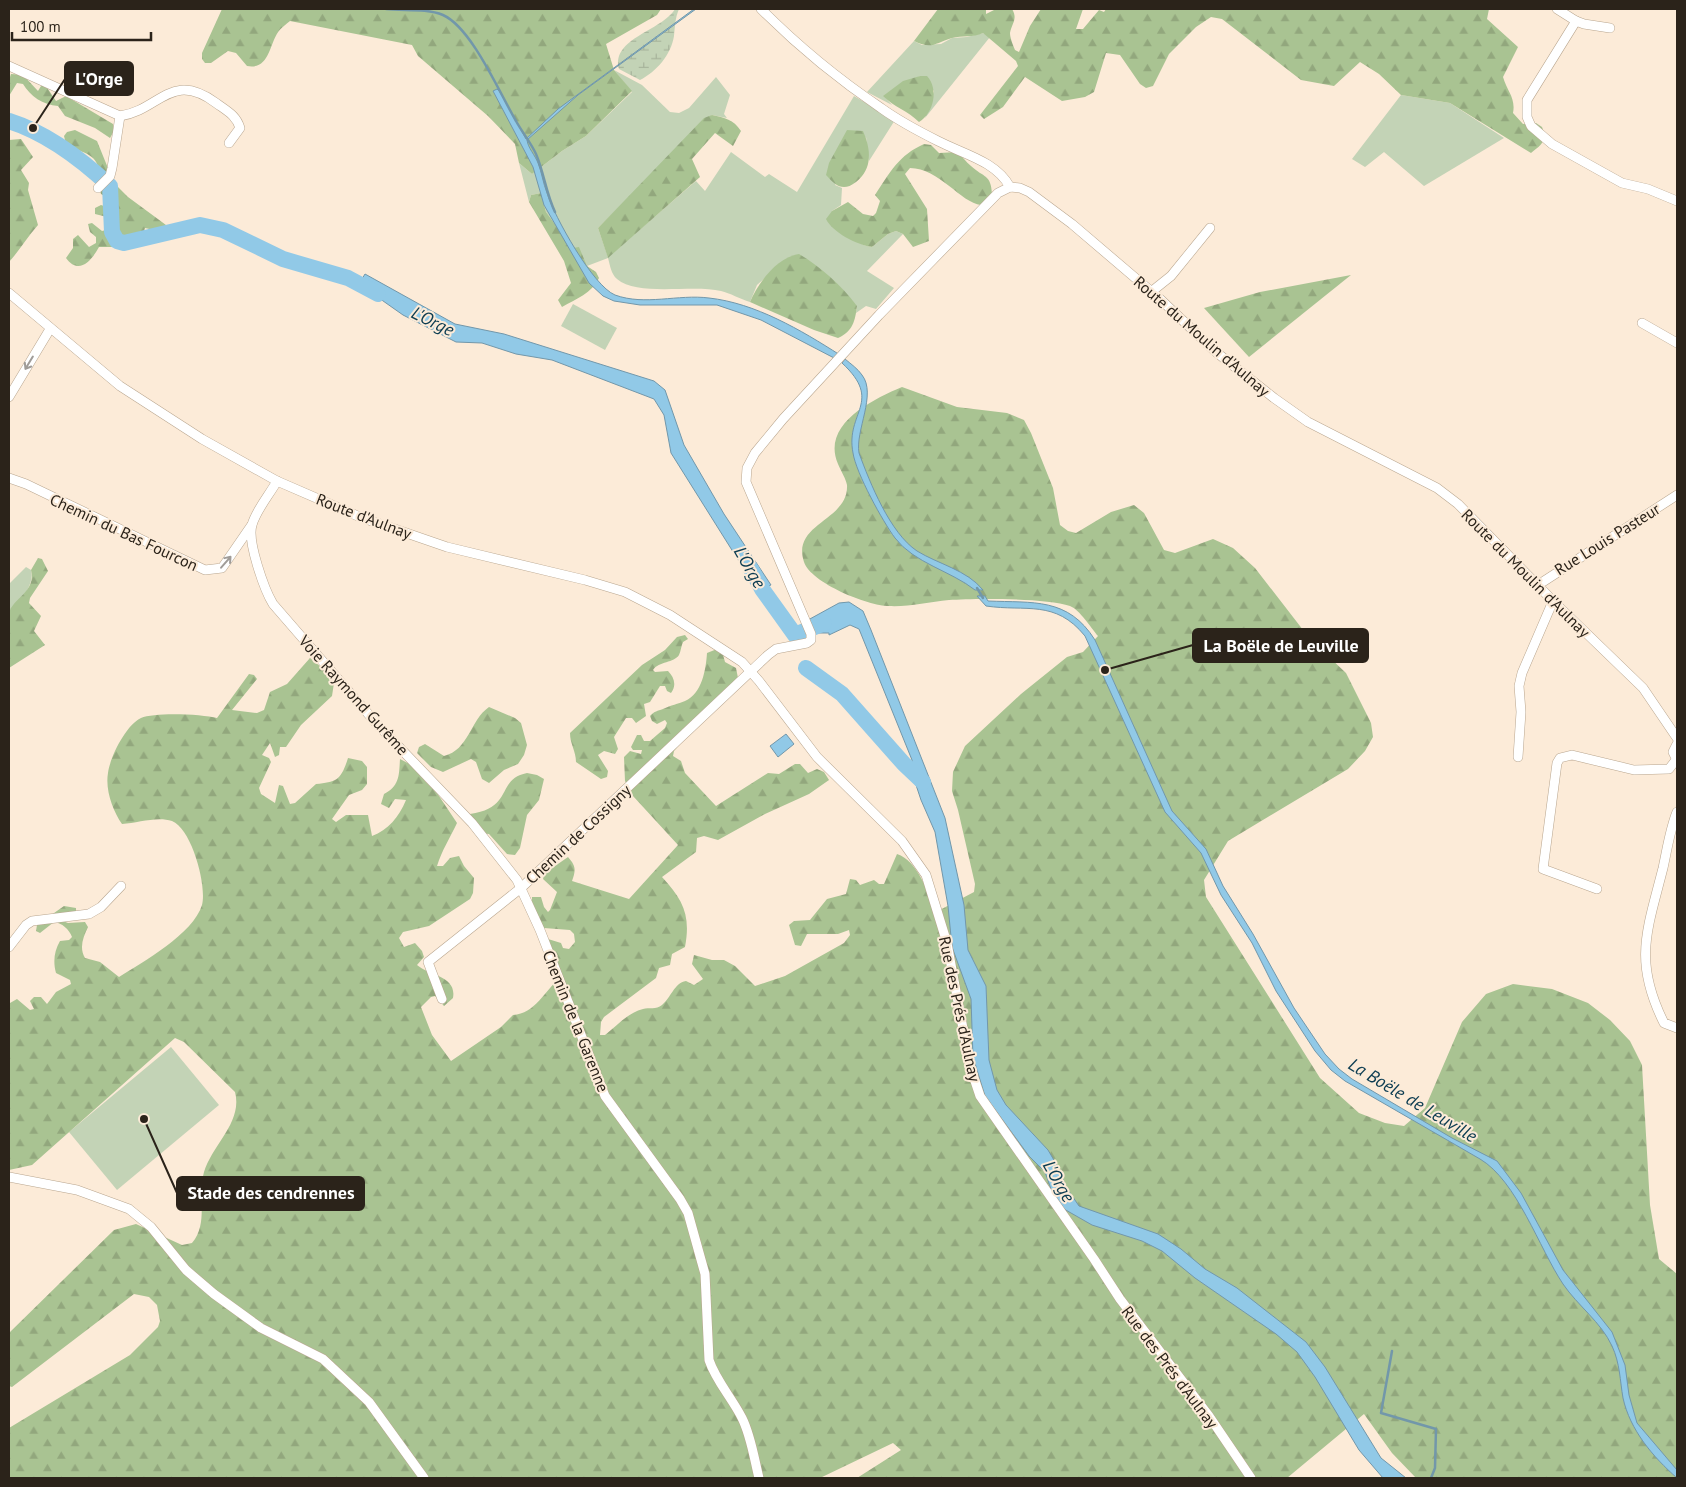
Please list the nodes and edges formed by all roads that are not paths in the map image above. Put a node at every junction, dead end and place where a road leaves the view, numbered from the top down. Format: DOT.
graph roads {
  1 [pos="761,9"];
  2 [pos="1557,9"];
  3 [pos="1576,21"];
  4 [pos="1610,28"];
  5 [pos="9,66"];
  6 [pos="120,116"];
  7 [pos="229,143"];
  8 [pos="1010,187"];
  9 [pos="98,188"];
  10 [pos="1677,199"];
  11 [pos="1210,228"];
  12 [pos="1151,292"];
  13 [pos="9,293"];
  14 [pos="1642,323"];
  15 [pos="50,329"];
  16 [pos="1677,343"];
  17 [pos="9,397"];
  18 [pos="9,478"];
  19 [pos="277,480"];
  20 [pos="1677,495"];
  21 [pos="251,526"];
  22 [pos="1538,585"];
  23 [pos="1553,601"];
  24 [pos="751,672"];
  25 [pos="1677,738"];
  26 [pos="1677,744"];
  27 [pos="1518,757"];
  28 [pos="1677,760"];
  29 [pos="1677,812"];
  30 [pos="122,886"];
  31 [pos="521,888"];
  32 [pos="1597,889"];
  33 [pos="9,947"];
  34 [pos="442,999"];
  35 [pos="1677,1028"];
  36 [pos="9,1177"];
  37 [pos="424,1478"];
  38 [pos="759,1478"];
  39 [pos="1251,1478"];
  1 -- 8 [label="street"];
  2 -- 3 [label="street"];
  3 -- 4 [label="street"];
  3 -- 10 [label="street"];
  5 -- 6 [label="street"];
  6 -- 7 [label="street"];
  6 -- 9 [label="street"];
  8 -- 12 [label="street, Route du Moulin d'Aulnay"];
  8 -- 24 [label="street, Chemin de Cossigny"];
  11 -- 12 [label="street"];
  12 -- 22 [label="street, Route du Moulin d'Aulnay"];
  13 -- 15 [label="street, Route d'Aulnay"];
  14 -- 16 [label="street"];
  15 -- 17 [label="street, one-way"];
  15 -- 19 [label="street, Route d'Aulnay"];
  18 -- 21 [label="street, Chemin du Bas Fourcon, one-way"];
  19 -- 21 [label="street"];
  19 -- 24 [label="street, Route d'Aulnay"];
  20 -- 22 [label="street, Rue Louis Pasteur"];
  21 -- 31 [label="street, Voie Raymond Gurême"];
  22 -- 23 [label="street, Route du Moulin d'Aulnay"];
  23 -- 25 [label="street, Route du Moulin d'Aulnay"];
  23 -- 27 [label="street"];
  24 -- 31 [label="street, Chemin de Cossigny"];
  24 -- 39 [label="street, Rue des Prés d'Aulnay"];
  26 -- 28 [label="street"];
  28 -- 32 [label="street"];
  29 -- 35 [label="street"];
  30 -- 33 [label="street"];
  31 -- 34 [label="street, Chemin de Cossigny"];
  31 -- 38 [label="street, Chemin de la Garenne"];
  36 -- 37 [label="street"];
}
